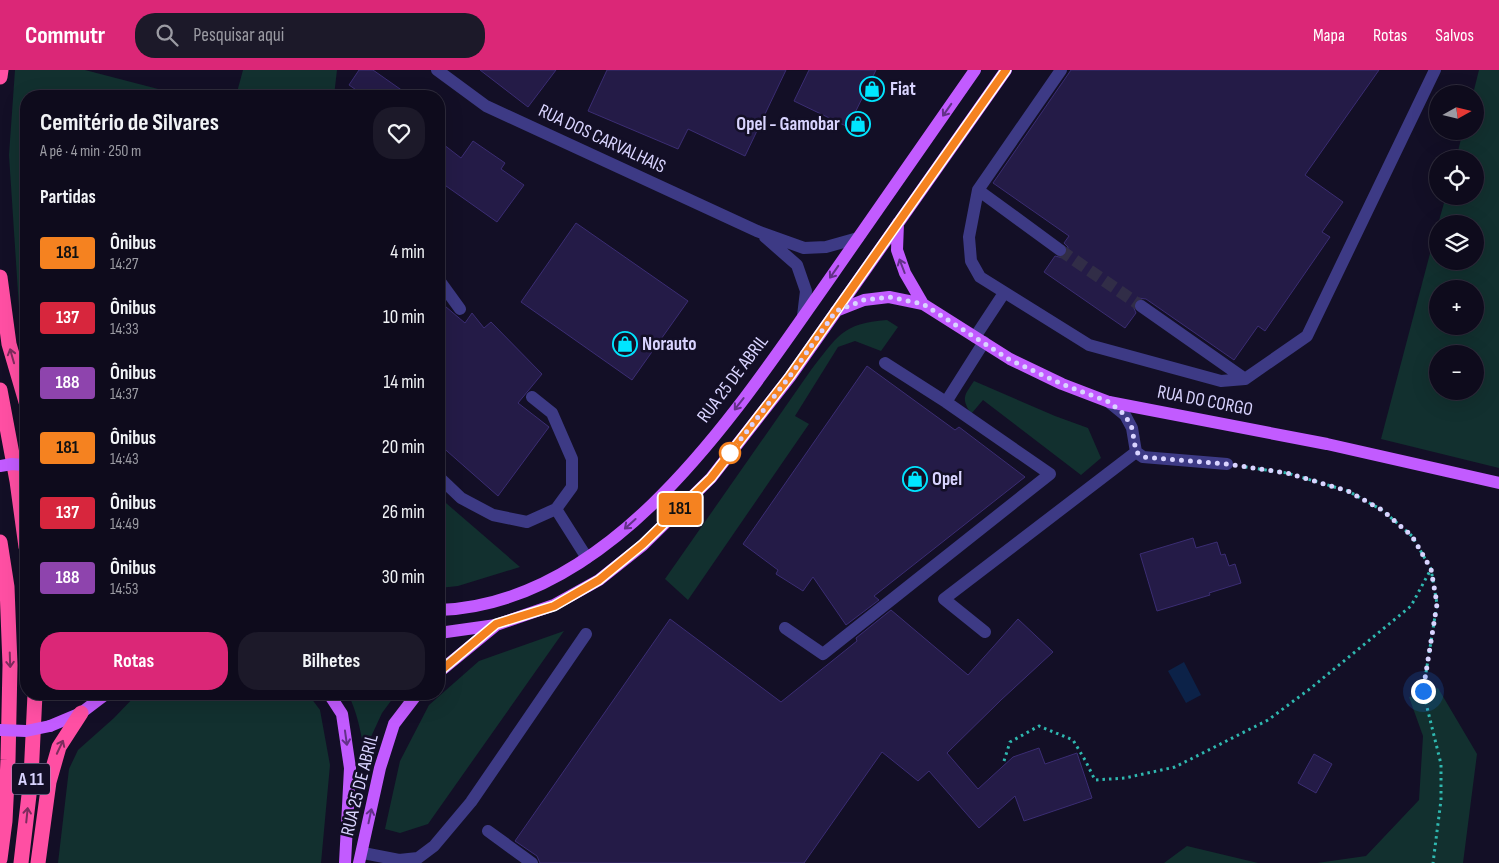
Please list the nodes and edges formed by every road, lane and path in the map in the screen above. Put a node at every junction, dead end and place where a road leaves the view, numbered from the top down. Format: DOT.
graph roads {
  1 [pos="1,70"];
  2 [pos="437,70"];
  3 [pos="975,70"];
  4 [pos="1006,70"];
  5 [pos="1061,70"];
  6 [pos="1435,70"];
  7 [pos="0,77"];
  8 [pos="978,190"];
  9 [pos="898,223"];
  10 [pos="757,231"];
  11 [pos="858,238"];
  12 [pos="1060,250"];
  13 [pos="0,277"];
  14 [pos="445,288"];
  15 [pos="1004,293"];
  16 [pos="923,304"];
  17 [pos="1141,306"];
  18 [pos="460,309"];
  19 [pos="836,311"];
  20 [pos="803,316"];
  21 [pos="979,340"];
  22 [pos="885,363"];
  23 [pos="1245,379"];
  24 [pos="20,383"];
  25 [pos="0,390"];
  26 [pos="532,397"];
  27 [pos="946,402"];
  28 [pos="1109,402"];
  29 [pos="1136,452"];
  30 [pos="1227,464"];
  31 [pos="20,465"];
  32 [pos="0,466"];
  33 [pos="445,483"];
  34 [pos="1499,483"];
  35 [pos="20,503"];
  36 [pos="556,509"];
  37 [pos="0,542"];
  38 [pos="587,558"];
  39 [pos="1431,569"];
  40 [pos="445,609"];
  41 [pos="496,624"];
  42 [pos="785,628"];
  43 [pos="445,632"];
  44 [pos="985,632"];
  45 [pos="586,634"];
  46 [pos="445,667"];
  47 [pos="35,700"];
  48 [pos="98,700"];
  49 [pos="333,700"];
  50 [pos="412,700"];
  51 [pos="81,713"];
  52 [pos="0,730"];
  53 [pos="1004,761"];
  54 [pos="488,831"];
  55 [pos="361,858"];
  56 [pos="0,859"];
  57 [pos="21,863"];
  58 [pos="38,863"];
  59 [pos="345,863"];
  60 [pos="532,863"];
  61 [pos="1432,863"];
  1 -- 7 [label="highway"];
  2 -- 10 [label="street, RUA DOS CARVALHAIS"];
  3 -- 11 [label="main road, RUA 25 DE ABRIL, one-way"];
  4 -- 9 [label="main road"];
  5 -- 8 [label="street"];
  6 -- 23 [label="street"];
  8 -- 12 [label="street"];
  8 -- 15 [label="street"];
  16 -- 9 [label="main road, RUA DO CORGO, one-way"];
  9 -- 19 [label="main road"];
  10 -- 11 [label="street, RUA DOS CARVALHAIS"];
  10 -- 20 [label="street, RUA DOS CARVALHAIS"];
  11 -- 20 [label="main road, RUA 25 DE ABRIL, one-way"];
  24 -- 13 [label="highway, one-way"];
  14 -- 18 [label="street"];
  15 -- 21 [label="street"];
  15 -- 23 [label="street"];
  16 -- 19 [label="main road, RUA DO CORGO"];
  16 -- 21 [label="main road, RUA DO CORGO"];
  17 -- 23 [label="street"];
  19 -- 41 [label="main road"];
  20 -- 38 [label="main road, RUA 25 DE ABRIL, one-way"];
  21 -- 27 [label="street"];
  21 -- 28 [label="main road, RUA DO CORGO"];
  22 -- 27 [label="street"];
  25 -- 35 [label="highway"];
  26 -- 36 [label="street"];
  27 -- 42 [label="street"];
  28 -- 29 [label="street"];
  28 -- 34 [label="main road, RUA DO CORGO"];
  29 -- 30 [label="street"];
  29 -- 44 [label="street"];
  30 -- 39 [label="path"];
  31 -- 32 [label="main road, bridge"];
  33 -- 36 [label="street"];
  36 -- 38 [label="street"];
  37 -- 56 [label="highway, A 11, one-way"];
  38 -- 40 [label="main road, RUA 25 DE ABRIL"];
  39 -- 53 [label="path"];
  39 -- 61 [label="path"];
  41 -- 43 [label="main road"];
  41 -- 46 [label="main road"];
  45 -- 55 [label="street"];
  57 -- 47 [label="highway, A 11, one-way"];
  48 -- 51 [label="main road"];
  49 -- 59 [label="main road, RUA 25 DE ABRIL, one-way"];
  55 -- 50 [label="main road, RUA 25 DE ABRIL, one-way"];
  51 -- 52 [label="main road, bridge"];
  58 -- 51 [label="highway, one-way"];
  54 -- 60 [label="street"];
}
